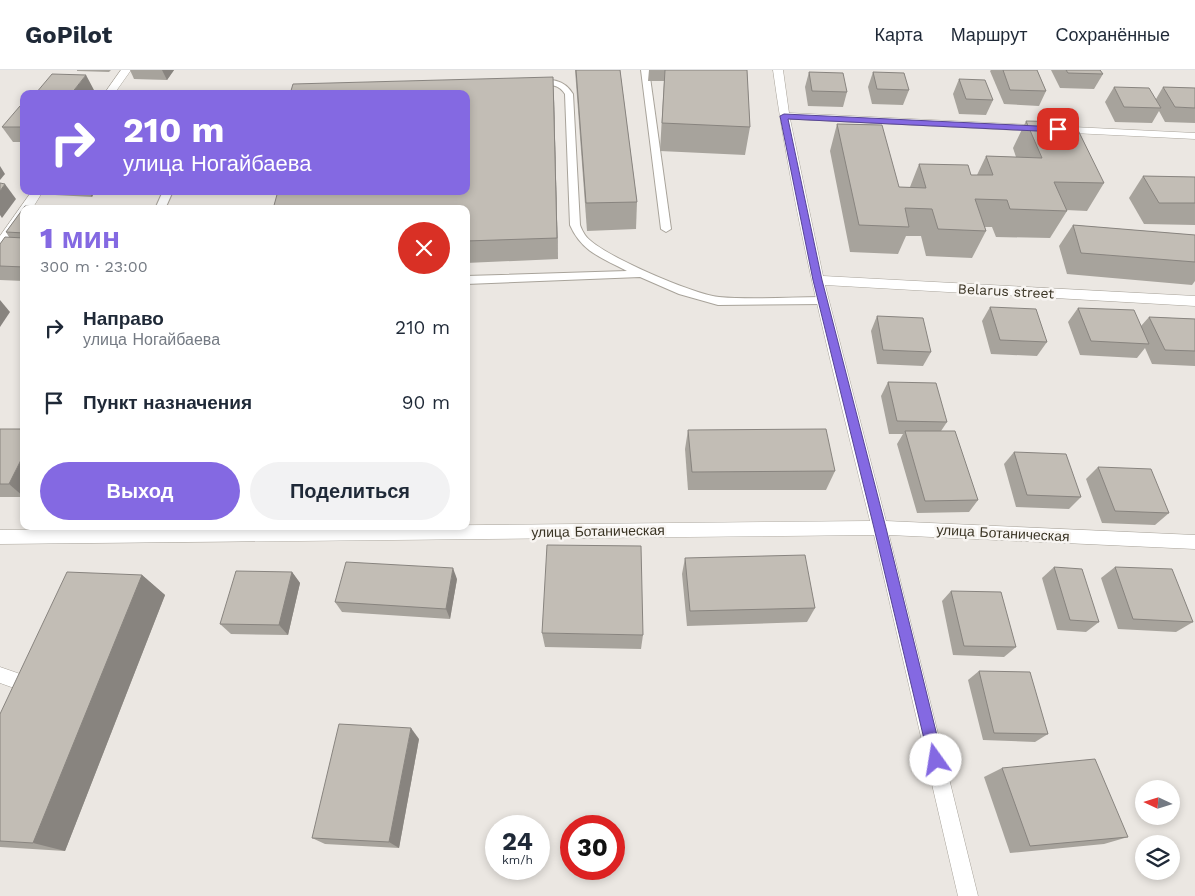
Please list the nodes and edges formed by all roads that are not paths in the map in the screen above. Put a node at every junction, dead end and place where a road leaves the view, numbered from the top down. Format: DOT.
graph roads {
  1 [pos="126,70"];
  2 [pos="645,70"];
  3 [pos="778,70"];
  4 [pos="526,84"];
  5 [pos="112,90"];
  6 [pos="784,116"];
  7 [pos="1195,136"];
  8 [pos="20,217"];
  9 [pos="666,229"];
  10 [pos="0,244"];
  11 [pos="641,274"];
  12 [pos="470,280"];
  13 [pos="818,280"];
  14 [pos="823,302"];
  15 [pos="1195,302"];
  16 [pos="880,528"];
  17 [pos="412,530"];
  18 [pos="470,530"];
  19 [pos="0,537"];
  20 [pos="1195,542"];
  21 [pos="0,676"];
  22 [pos="28,711"];
  23 [pos="968,896"];
  1 -- 5 [label="street"];
  2 -- 9 [label="lane"];
  3 -- 6 [label="street"];
  4 -- 11 [label="lane"];
  6 -- 7 [label="street"];
  6 -- 13 [label="street"];
  8 -- 10 [label="street"];
  11 -- 12 [label="lane"];
  11 -- 14 [label="lane"];
  13 -- 14 [label="street"];
  13 -- 15 [label="street, Belarus street"];
  14 -- 16 [label="street"];
  16 -- 18 [label="street, улица Ботаническая"];
  16 -- 20 [label="street, улица Ботаническая"];
  16 -- 23 [label="street"];
  17 -- 19 [label="street, улица Ботаническая"];
  21 -- 22 [label="street"];
}
